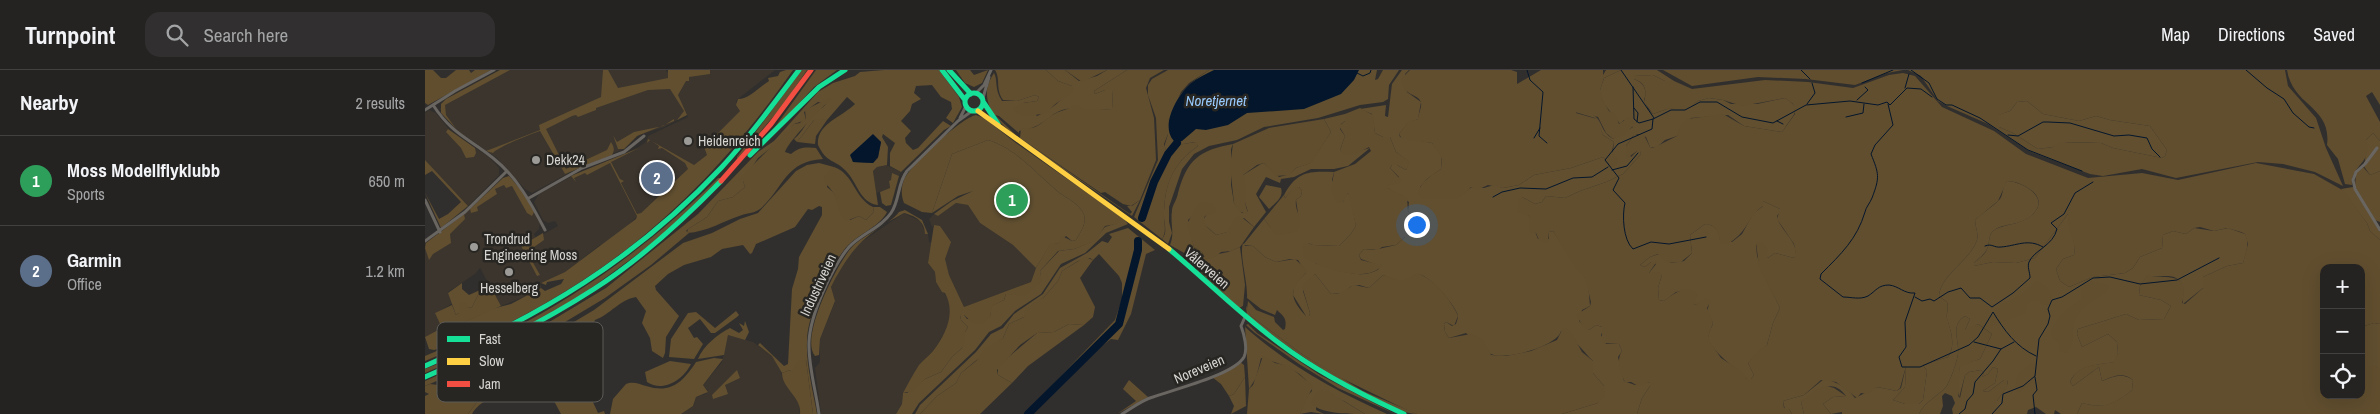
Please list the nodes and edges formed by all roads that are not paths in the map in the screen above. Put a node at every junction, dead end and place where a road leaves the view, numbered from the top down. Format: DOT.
graph roads {
  1 [pos="495,70"];
  2 [pos="799,70"];
  3 [pos="811,70"];
  4 [pos="845,70"];
  5 [pos="942,70"];
  6 [pos="949,70"];
  7 [pos="991,70"];
  8 [pos="989,75"];
  9 [pos="973,93"];
  10 [pos="983,101"];
  11 [pos="965,103"];
  12 [pos="433,105"];
  13 [pos="425,110"];
  14 [pos="972,111"];
  15 [pos="979,111"];
  16 [pos="958,121"];
  17 [pos="1002,128"];
  18 [pos="644,136"];
  19 [pos="2377,148"];
  20 [pos="739,164"];
  21 [pos="507,171"];
  22 [pos="529,198"];
  23 [pos="425,200"];
  24 [pos="545,230"];
  25 [pos="2380,230"];
  26 [pos="440,232"];
  27 [pos="425,241"];
  28 [pos="1246,317"];
  29 [pos="521,322"];
  30 [pos="542,322"];
  31 [pos="437,361"];
  32 [pos="425,366"];
  33 [pos="437,371"];
  34 [pos="425,376"];
  35 [pos="819,414"];
  36 [pos="1122,414"];
  37 [pos="1404,414"];
  1 -- 12 [label="street"];
  2 -- 29 [label="main road"];
  3 -- 20 [label="main road"];
  4 -- 20 [label="main road"];
  5 -- 11 [label="main road"];
  6 -- 9 [label="main road"];
  7 -- 8 [label="street"];
  8 -- 9 [label="street"];
  8 -- 10 [label="street"];
  9 -- 10 [label="main road, Vålerveien"];
  9 -- 11 [label="main road"];
  10 -- 15 [label="main road"];
  10 -- 17 [label="main road, Vålerveien"];
  11 -- 14 [label="main road"];
  11 -- 16 [label="street, Industriveien"];
  12 -- 13 [label="street"];
  12 -- 21 [label="street"];
  14 -- 15 [label="main road"];
  14 -- 16 [label="street, Industriveien"];
  15 -- 17 [label="main road, Vålerveien"];
  16 -- 35 [label="street, Industriveien"];
  17 -- 28 [label="main road, Vålerveien"];
  18 -- 22 [label="street"];
  19 -- 25 [label="street"];
  20 -- 30 [label="main road"];
  21 -- 22 [label="street"];
  21 -- 26 [label="street"];
  22 -- 24 [label="street"];
  23 -- 26 [label="street"];
  26 -- 27 [label="street"];
  28 -- 36 [label="street, Noreveien"];
  28 -- 37 [label="main road, Vålerveien"];
  31 -- 32 [label="main road"];
  33 -- 34 [label="main road"];
}
